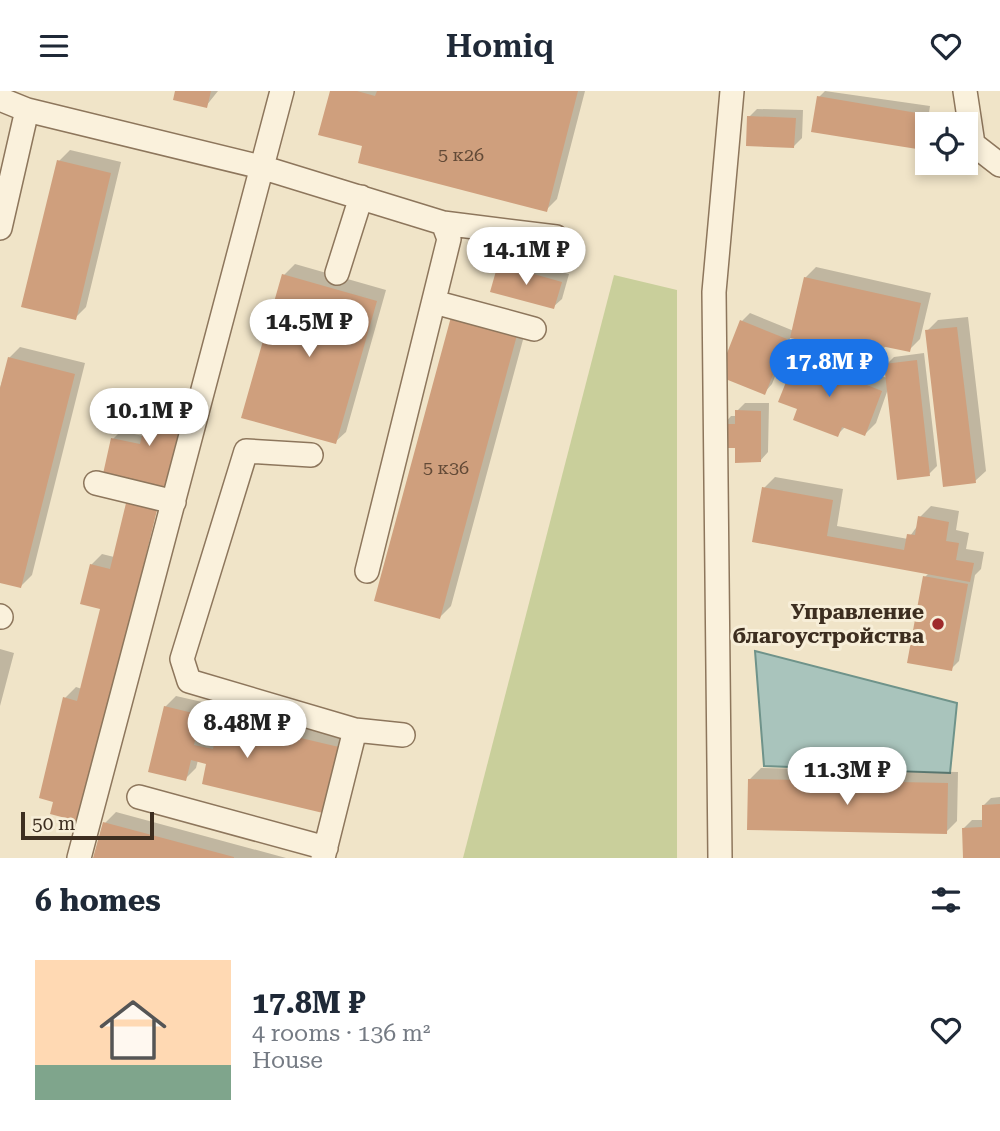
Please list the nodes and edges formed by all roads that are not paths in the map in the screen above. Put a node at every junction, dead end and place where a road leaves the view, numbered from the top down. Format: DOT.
graph roads {
  1 [pos="282,91"];
  2 [pos="732,91"];
  3 [pos="965,91"];
  4 [pos="0,99"];
  5 [pos="27,110"];
  6 [pos="1000,165"];
  7 [pos="261,167"];
  8 [pos="361,197"];
  9 [pos="443,223"];
  10 [pos="0,228"];
  11 [pos="556,237"];
  12 [pos="337,273"];
  13 [pos="434,302"];
  14 [pos="534,329"];
  15 [pos="311,455"];
  16 [pos="96,483"];
  17 [pos="174,502"];
  18 [pos="367,571"];
  19 [pos="355,730"];
  20 [pos="403,735"];
  21 [pos="139,797"];
  22 [pos="325,853"];
  23 [pos="79,858"];
  24 [pos="720,858"];
  1 -- 7 [label="lane"];
  2 -- 24 [label="lane"];
  3 -- 6 [label="lane"];
  4 -- 5 [label="lane"];
  5 -- 7 [label="lane"];
  5 -- 10 [label="lane"];
  7 -- 8 [label="lane"];
  7 -- 17 [label="lane"];
  8 -- 9 [label="lane"];
  8 -- 12 [label="lane"];
  9 -- 11 [label="lane"];
  9 -- 13 [label="lane"];
  13 -- 14 [label="lane"];
  13 -- 18 [label="lane"];
  15 -- 19 [label="lane"];
  16 -- 17 [label="lane"];
  17 -- 23 [label="lane"];
  19 -- 20 [label="lane"];
  19 -- 22 [label="lane"];
  21 -- 22 [label="lane"];
}
